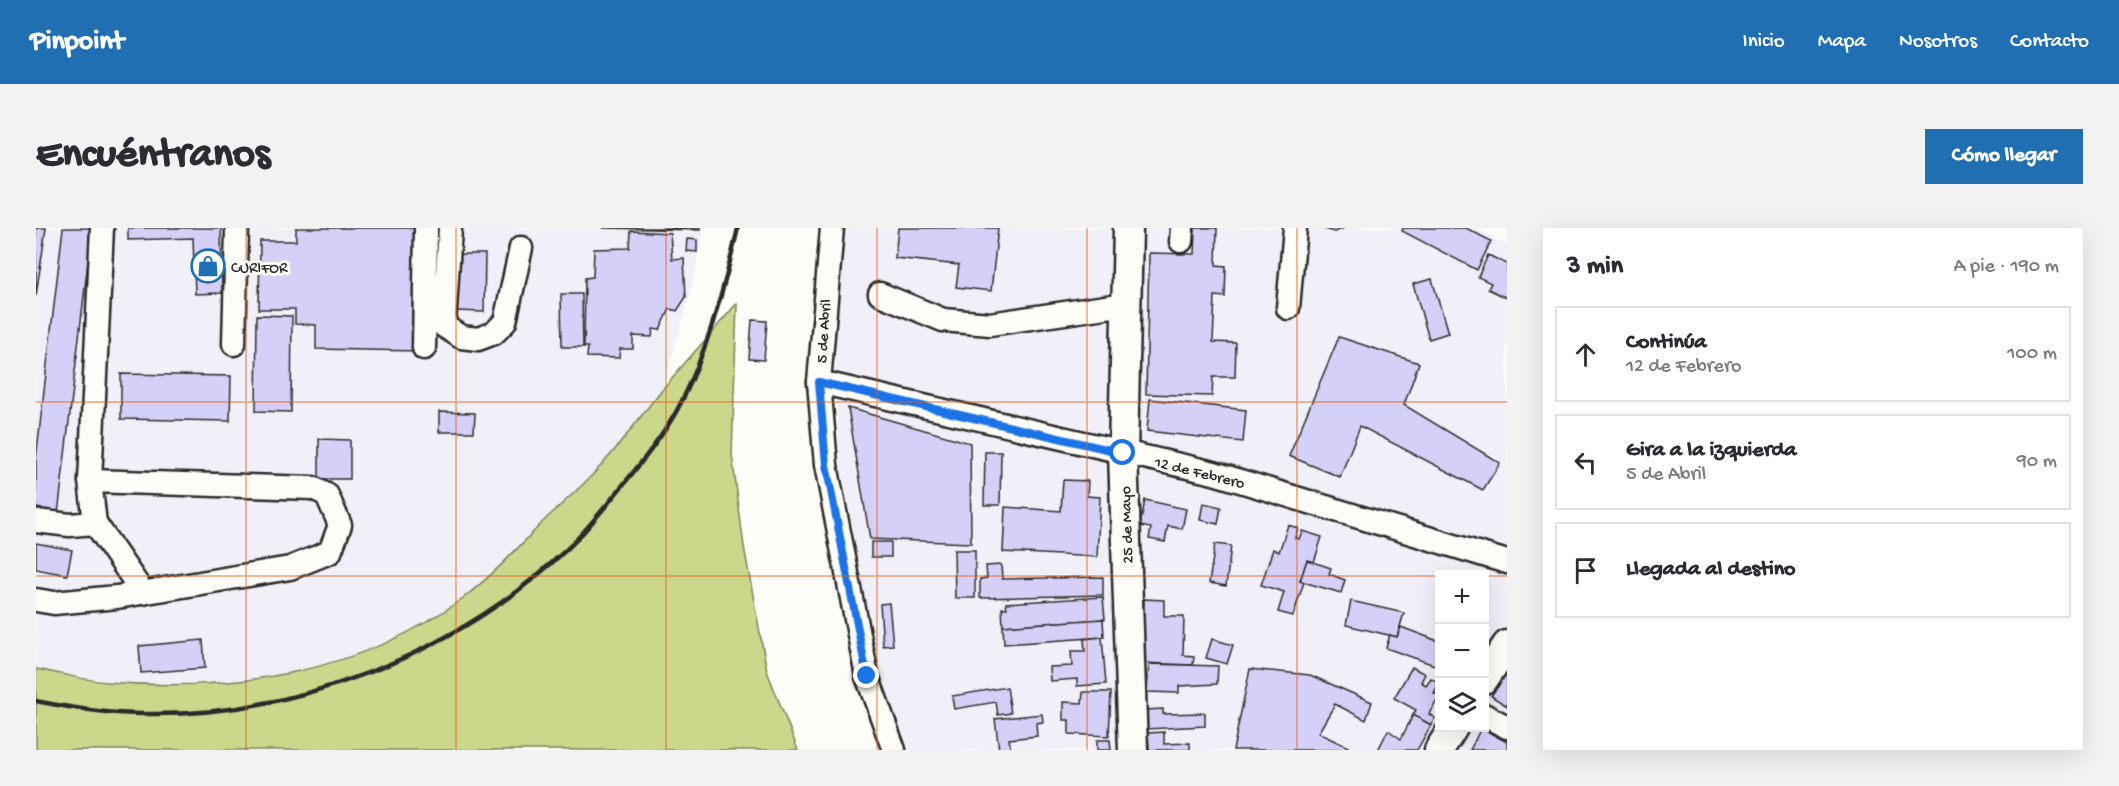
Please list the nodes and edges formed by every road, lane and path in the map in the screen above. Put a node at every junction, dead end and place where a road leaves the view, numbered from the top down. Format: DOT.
graph roads {
  1 [pos="102,228"];
  2 [pos="237,228"];
  3 [pos="426,228"];
  4 [pos="450,228"];
  5 [pos="832,228"];
  6 [pos="1128,228"];
  7 [pos="1295,228"];
  8 [pos="521,248"];
  9 [pos="880,294"];
  10 [pos="1126,304"];
  11 [pos="1288,308"];
  12 [pos="234,344"];
  13 [pos="424,348"];
  14 [pos="819,382"];
  15 [pos="1123,453"];
  16 [pos="90,481"];
  17 [pos="36,521"];
  18 [pos="95,523"];
  19 [pos="1507,562"];
  20 [pos="143,593"];
  21 [pos="36,600"];
  22 [pos="1507,645"];
  23 [pos="1486,678"];
  24 [pos="1489,718"];
  25 [pos="1507,727"];
  26 [pos="1450,732"];
  27 [pos="894,750"];
  28 [pos="1133,750"];
  29 [pos="1439,750"];
  1 -- 16 [label="street"];
  2 -- 12 [label="street"];
  3 -- 13 [label="street"];
  4 -- 8 [label="street"];
  5 -- 14 [label="street, 5 de Abril"];
  6 -- 10 [label="main road, 25 de Mayo"];
  7 -- 11 [label="street"];
  9 -- 10 [label="street"];
  10 -- 15 [label="main road, 25 de Mayo"];
  14 -- 15 [label="street, 12 de Febrero"];
  14 -- 27 [label="street, 5 de Abril"];
  15 -- 19 [label="street, 12 de Febrero"];
  15 -- 28 [label="main road, 25 de Mayo"];
  16 -- 18 [label="street"];
  16 -- 20 [label="street"];
  17 -- 18 [label="street"];
  18 -- 20 [label="street"];
  20 -- 21 [label="street"];
  22 -- 23 [label="main road"];
  24 -- 25 [label="street"];
  26 -- 29 [label="main road"];
}
